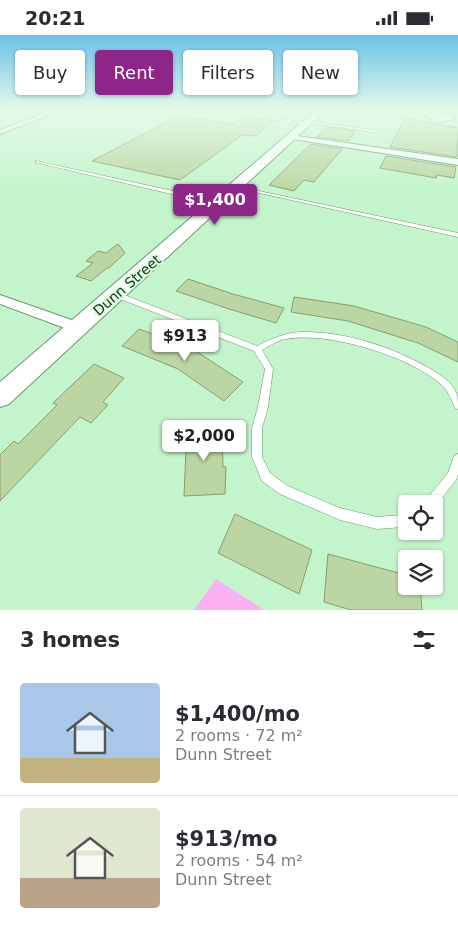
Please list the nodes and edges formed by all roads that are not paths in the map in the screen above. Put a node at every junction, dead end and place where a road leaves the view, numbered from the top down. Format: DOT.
graph roads {
  1 [pos="292,138"];
  2 [pos="299,138"];
  3 [pos="38,162"];
  4 [pos="458,162"];
  5 [pos="237,187"];
  6 [pos="219,203"];
  7 [pos="458,235"];
  8 [pos="116,295"];
  9 [pos="0,299"];
  10 [pos="78,328"];
  11 [pos="257,349"];
  12 [pos="0,397"];
  13 [pos="458,405"];
  14 [pos="458,459"];
  15 [pos="437,495"];
  16 [pos="398,521"];
  1 -- 5 [label="street, Dunn Street"];
  2 -- 4 [label="street"];
  3 -- 6 [label="lane"];
  5 -- 6 [label="street, Dunn Street"];
  5 -- 7 [label="lane"];
  6 -- 8 [label="street, Dunn Street"];
  8 -- 10 [label="street, Dunn Street"];
  8 -- 11 [label="lane"];
  9 -- 10 [label="street"];
  10 -- 12 [label="street, Dunn Street"];
  11 -- 13 [label="lane"];
  11 -- 16 [label="lane"];
  14 -- 15 [label="lane"];
}
